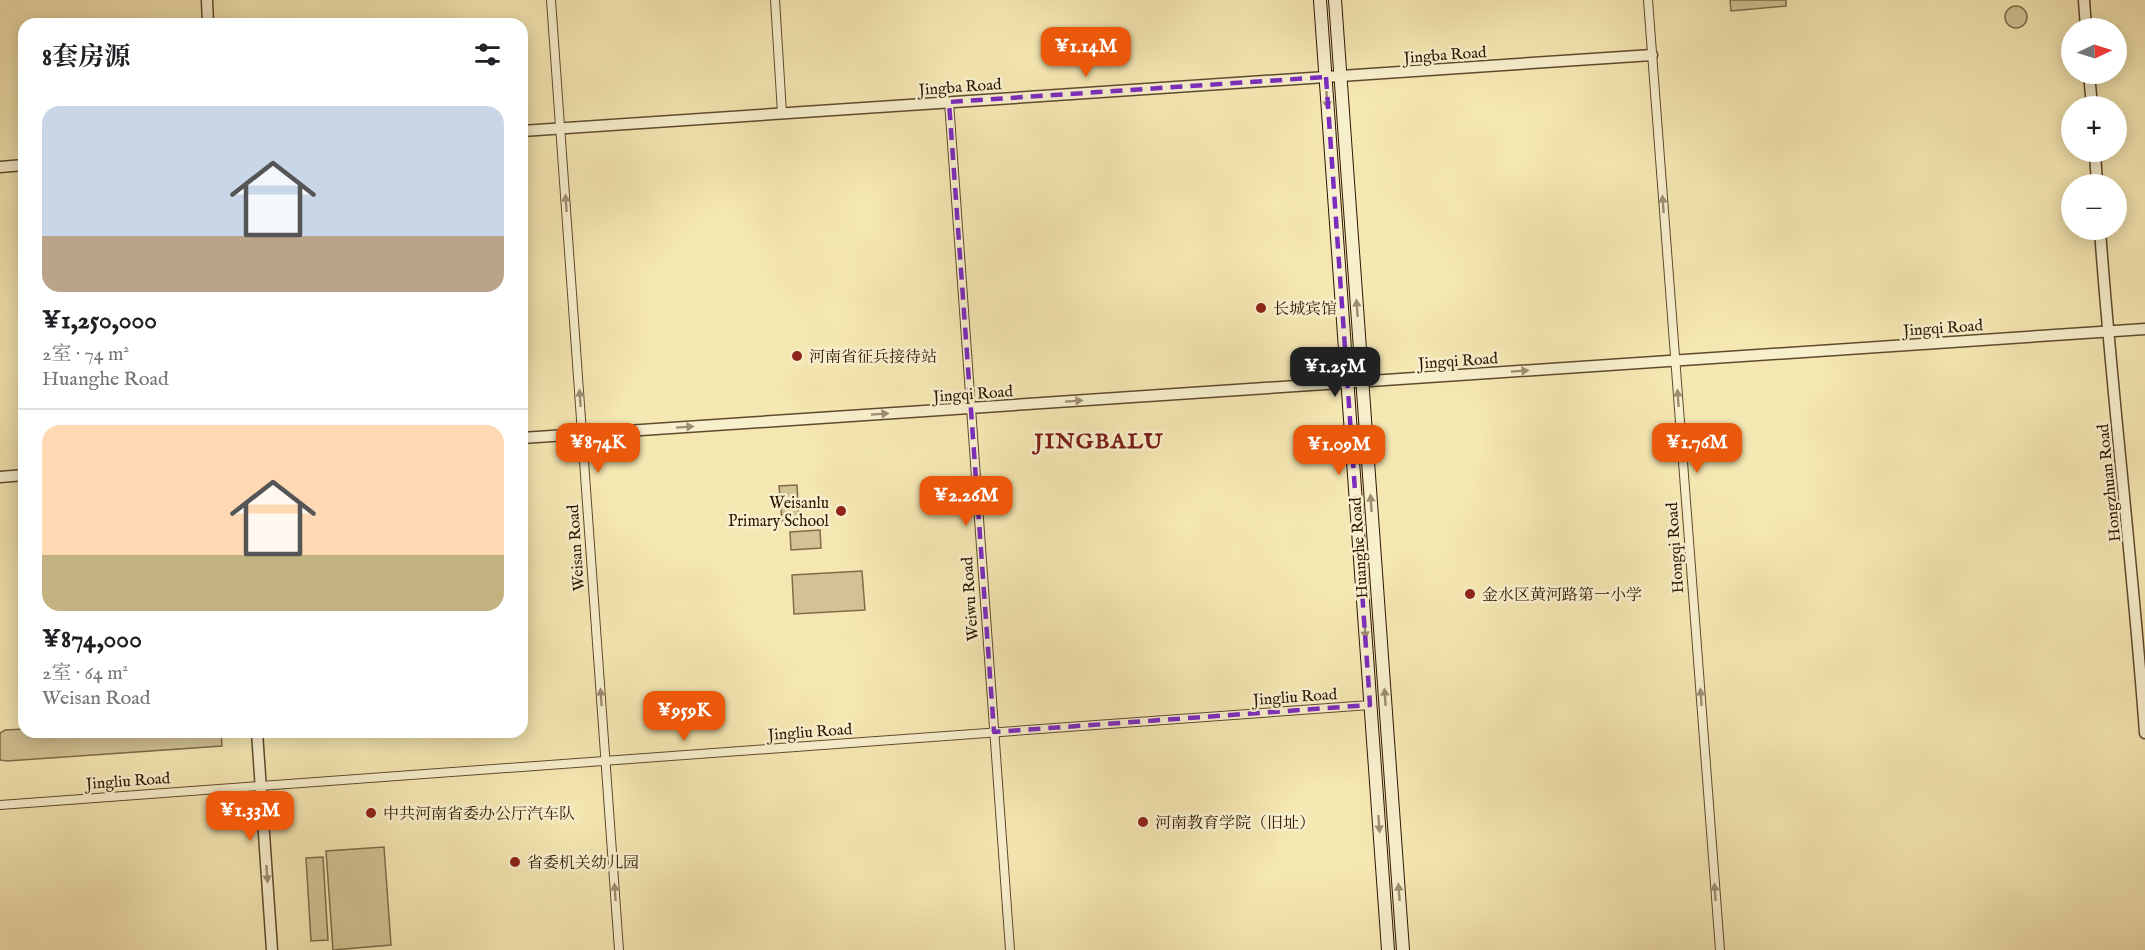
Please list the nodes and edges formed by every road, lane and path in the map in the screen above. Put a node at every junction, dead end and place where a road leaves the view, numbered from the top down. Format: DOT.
graph roads {
  1 [pos="207,0"];
  2 [pos="551,0"];
  3 [pos="775,0"];
  4 [pos="1320,0"];
  5 [pos="1335,0"];
  6 [pos="1648,0"];
  7 [pos="2084,0"];
  8 [pos="208,18"];
  9 [pos="2085,18"];
  10 [pos="1652,55"];
  11 [pos="1341,76"];
  12 [pos="1326,77"];
  13 [pos="949,102"];
  14 [pos="782,113"];
  15 [pos="560,128"];
  16 [pos="528,131"];
  17 [pos="18,166"];
  18 [pos="0,167"];
  19 [pos="2101,240"];
  20 [pos="2145,329"];
  21 [pos="2107,331"];
  22 [pos="1675,361"];
  23 [pos="1363,382"];
  24 [pos="1347,383"];
  25 [pos="971,408"];
  26 [pos="582,434"];
  27 [pos="528,438"];
  28 [pos="18,476"];
  29 [pos="0,477"];
  30 [pos="1370,705"];
  31 [pos="994,732"];
  32 [pos="2145,733"];
  33 [pos="257,738"];
  34 [pos="606,761"];
  35 [pos="261,786"];
  36 [pos="0,805"];
  37 [pos="272,950"];
  38 [pos="619,950"];
  39 [pos="1010,950"];
  40 [pos="1388,950"];
  41 [pos="1403,950"];
  42 [pos="1720,950"];
  1 -- 8 [label="street"];
  2 -- 15 [label="street, Weisan Road"];
  3 -- 14 [label="street"];
  4 -- 12 [label="main road, Huanghe Road"];
  5 -- 11 [label="main road, Huanghe Road"];
  6 -- 10 [label="street, Hongqi Road"];
  7 -- 9 [label="street"];
  10 -- 11 [label="street, Jingba Road"];
  22 -- 10 [label="street, Hongqi Road, one-way"];
  11 -- 12 [label="street, Jingba Road"];
  23 -- 11 [label="main road, Huanghe Road, one-way"];
  12 -- 13 [label="street, Jingba Road"];
  12 -- 24 [label="main road, Huanghe Road, one-way"];
  13 -- 14 [label="street, Jingba Road"];
  13 -- 25 [label="street, Weiwu Road"];
  14 -- 15 [label="street, Jingba Road"];
  15 -- 16 [label="street, Jingba Road"];
  26 -- 15 [label="street, Weisan Road, one-way"];
  17 -- 18 [label="street"];
  19 -- 21 [label="street, Hongzhuan Road"];
  20 -- 21 [label="street, Jingqi Road"];
  21 -- 22 [label="street, Jingqi Road"];
  21 -- 32 [label="street, Hongzhuan Road"];
  23 -- 22 [label="street, Jingqi Road, one-way"];
  42 -- 22 [label="street, Hongqi Road, one-way"];
  23 -- 24 [label="street, Jingqi Road"];
  41 -- 23 [label="main road, Huanghe Road, one-way"];
  25 -- 24 [label="street, Jingqi Road, one-way"];
  24 -- 30 [label="main road, Huanghe Road, one-way"];
  26 -- 25 [label="street, Jingqi Road, one-way"];
  25 -- 31 [label="street, Weiwu Road"];
  26 -- 27 [label="street, Jingqi Road"];
  34 -- 26 [label="street, Weisan Road, one-way"];
  28 -- 29 [label="street"];
  30 -- 31 [label="street, Jingliu Road"];
  30 -- 40 [label="main road, Huanghe Road, one-way"];
  31 -- 34 [label="street, Jingliu Road"];
  31 -- 39 [label="street, Weiwu Road"];
  33 -- 35 [label="street"];
  34 -- 35 [label="street, Jingliu Road"];
  38 -- 34 [label="street, Weisan Road, one-way"];
  35 -- 36 [label="street, Jingliu Road"];
  35 -- 37 [label="street, one-way"];
}
